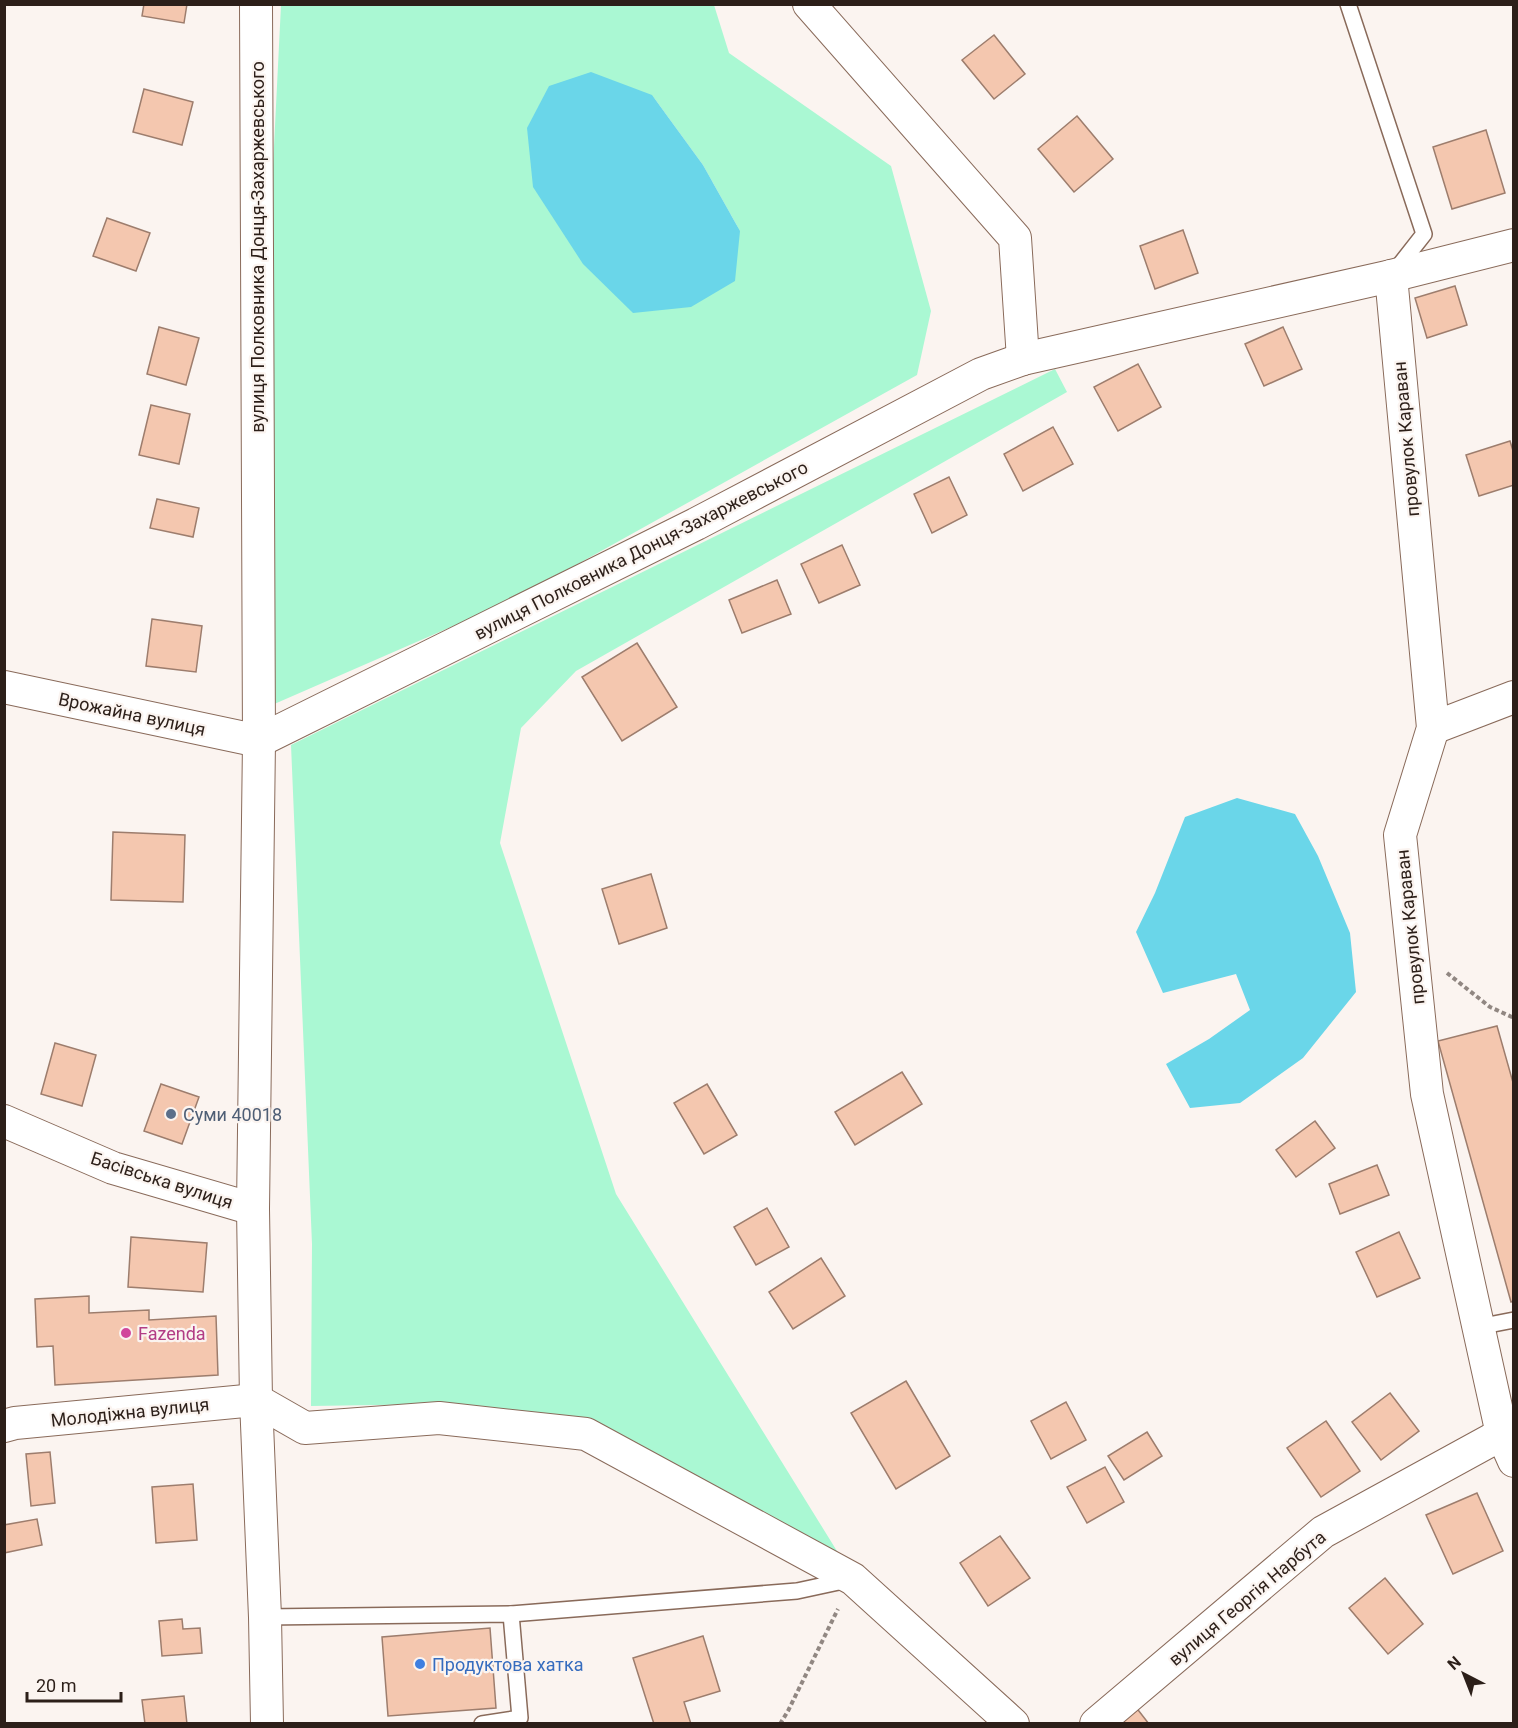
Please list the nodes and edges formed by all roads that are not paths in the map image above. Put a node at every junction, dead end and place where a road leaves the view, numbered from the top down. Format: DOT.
graph roads {
  1 [pos="256,4"];
  2 [pos="809,4"];
  3 [pos="1348,4"];
  4 [pos="1514,245"];
  5 [pos="1391,276"];
  6 [pos="1023,359"];
  7 [pos="4,687"];
  8 [pos="1514,697"];
  9 [pos="1433,728"];
  10 [pos="260,741"];
  11 [pos="1427,1094"];
  12 [pos="4,1120"];
  13 [pos="254,1209"];
  14 [pos="1514,1320"];
  15 [pos="1478,1327"];
  16 [pos="256,1400"];
  17 [pos="4,1426"];
  18 [pos="1508,1448"];
  19 [pos="854,1579"];
  20 [pos="511,1614"];
  21 [pos="265,1617"];
  22 [pos="267,1724"];
  23 [pos="482,1724"];
  24 [pos="1013,1724"];
  25 [pos="1096,1724"];
  1 -- 10 [label="street, вулиця Полковника Донця-Захаржевського"];
  2 -- 6 [label="street"];
  3 -- 5 [label="lane"];
  4 -- 5 [label="street"];
  5 -- 6 [label="street, вулиця Полковника Донця-Захаржевського"];
  5 -- 9 [label="street, провулок Караван"];
  6 -- 10 [label="street, вулиця Полковника Донця-Захаржевського"];
  7 -- 10 [label="street, Врожайна вулиця"];
  8 -- 9 [label="street"];
  9 -- 11 [label="street, провулок Караван"];
  10 -- 13 [label="street, вулиця Полковника Донця-Захаржевського"];
  11 -- 15 [label="street, вулиця Георгія Нарбута"];
  12 -- 13 [label="street, Басівська вулиця"];
  13 -- 16 [label="street, вулиця Полковника Донця-Захаржевського"];
  14 -- 15 [label="lane"];
  15 -- 18 [label="street, вулиця Георгія Нарбута"];
  16 -- 17 [label="street, Молодіжна вулиця"];
  16 -- 19 [label="street"];
  16 -- 21 [label="street, вулиця Полковника Донця-Захаржевського"];
  18 -- 25 [label="street, вулиця Георгія Нарбута"];
  19 -- 20 [label="lane"];
  19 -- 24 [label="street"];
  20 -- 21 [label="lane"];
  20 -- 23 [label="lane"];
  21 -- 22 [label="street, вулиця Полковника Донця-Захаржевського"];
}
